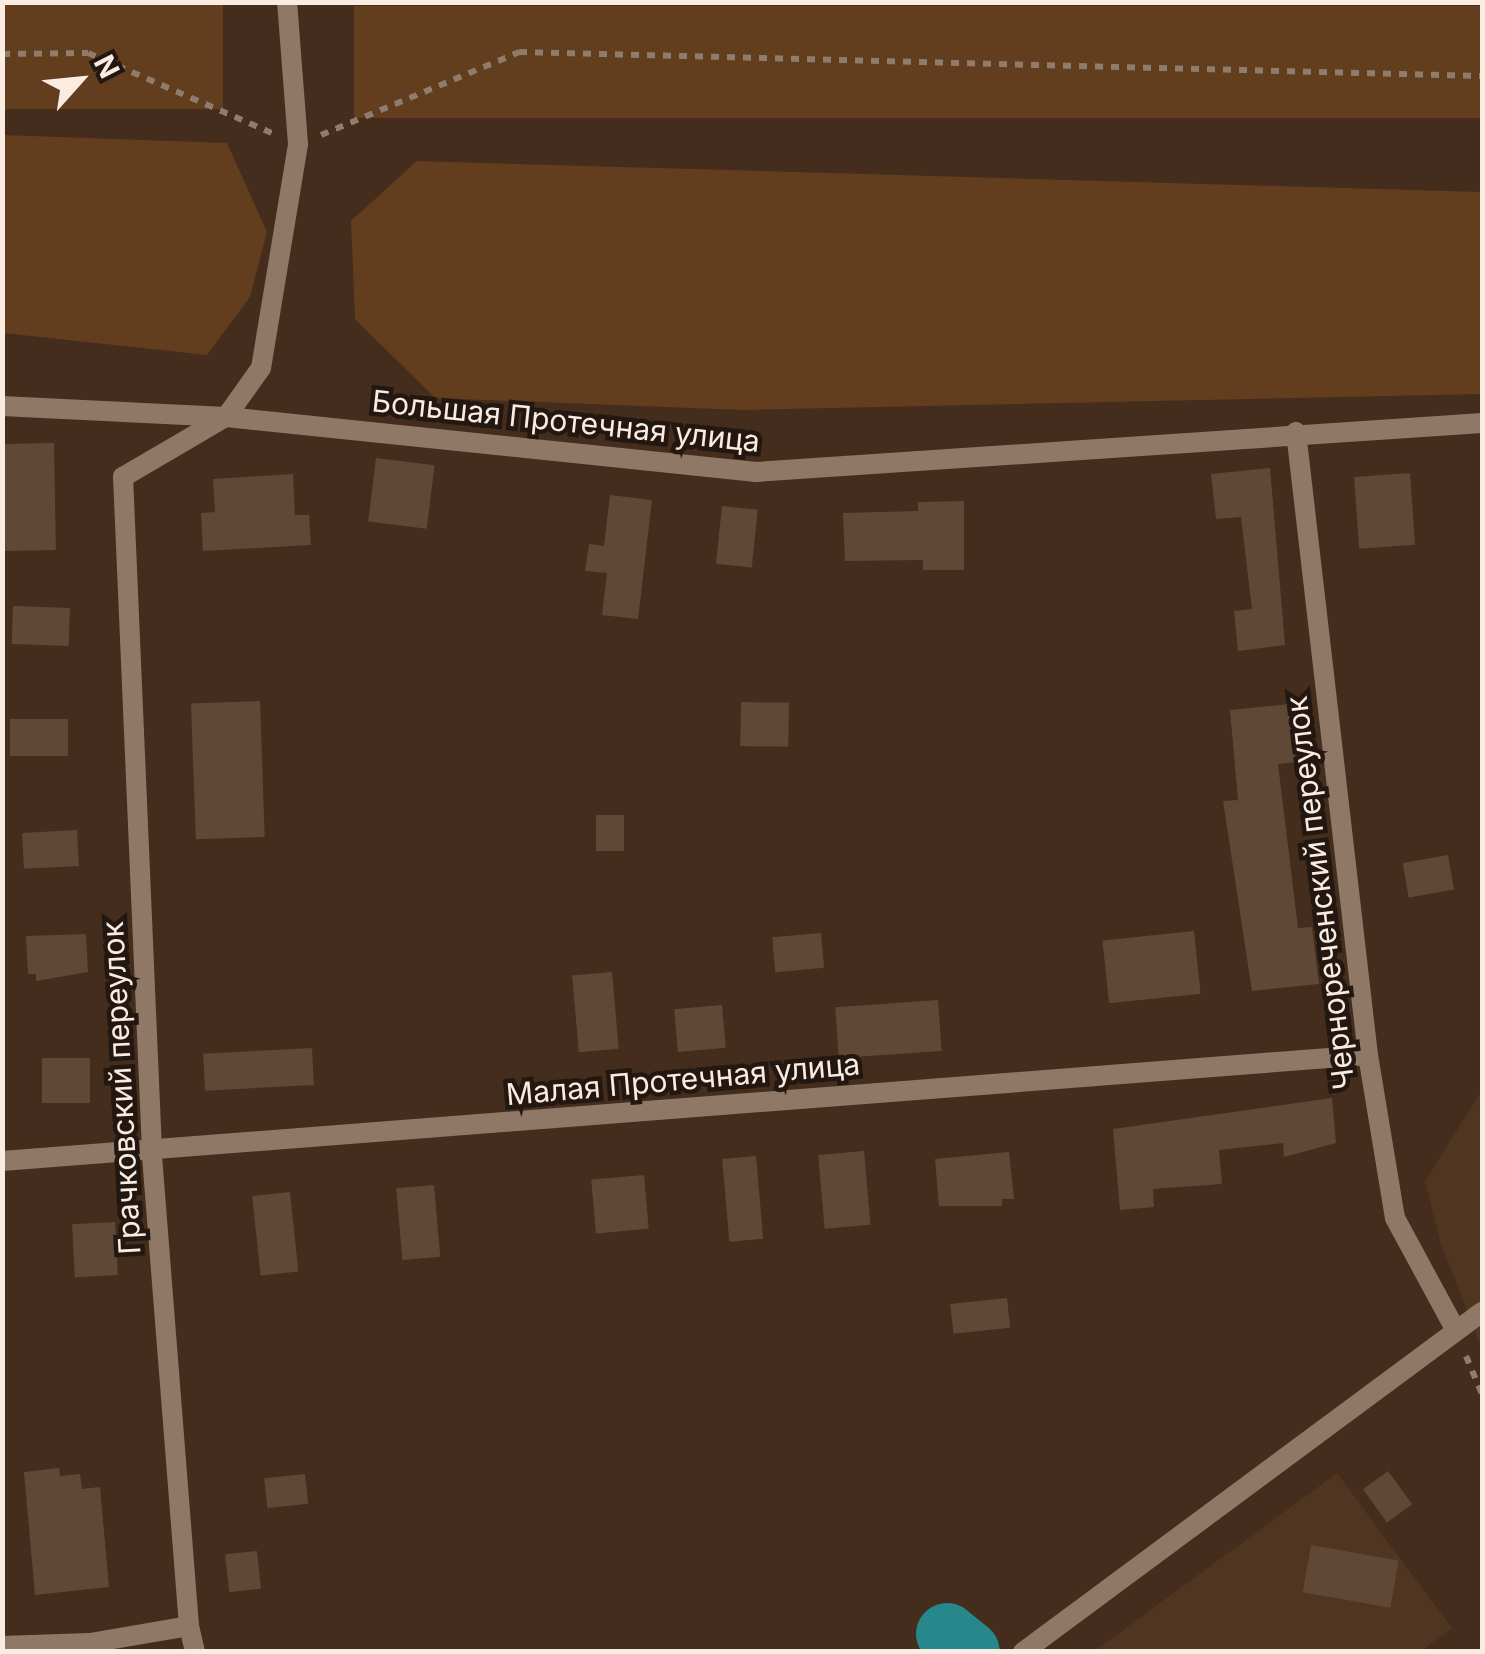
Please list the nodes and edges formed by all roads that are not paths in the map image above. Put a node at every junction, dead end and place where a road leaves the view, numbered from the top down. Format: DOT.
graph roads {
  1 [pos="287,2"];
  2 [pos="2,406"];
  3 [pos="226,417"];
  4 [pos="1482,423"];
  5 [pos="1296,432"];
  6 [pos="1368,1055"];
  7 [pos="152,1151"];
  8 [pos="2,1161"];
  9 [pos="1482,1312"];
  10 [pos="1456,1332"];
  11 [pos="189,1626"];
  12 [pos="2,1646"];
  13 [pos="195,1652"];
  14 [pos="1023,1652"];
  1 -- 3 [label="street"];
  2 -- 3 [label="street, Большая Протечная улица"];
  3 -- 5 [label="street, Большая Протечная улица"];
  3 -- 7 [label="street, Грачковский переулок"];
  4 -- 5 [label="street, Большая Протечная улица"];
  5 -- 6 [label="street, Чернореченский переулок"];
  6 -- 7 [label="street, Малая Протечная улица"];
  6 -- 10 [label="street, Чернореченский переулок"];
  7 -- 8 [label="street, Малая Протечная улица"];
  7 -- 11 [label="street, Грачковский переулок"];
  9 -- 10 [label="street"];
  10 -- 14 [label="street"];
  11 -- 12 [label="street"];
  11 -- 13 [label="street, Грачковский переулок"];
}
